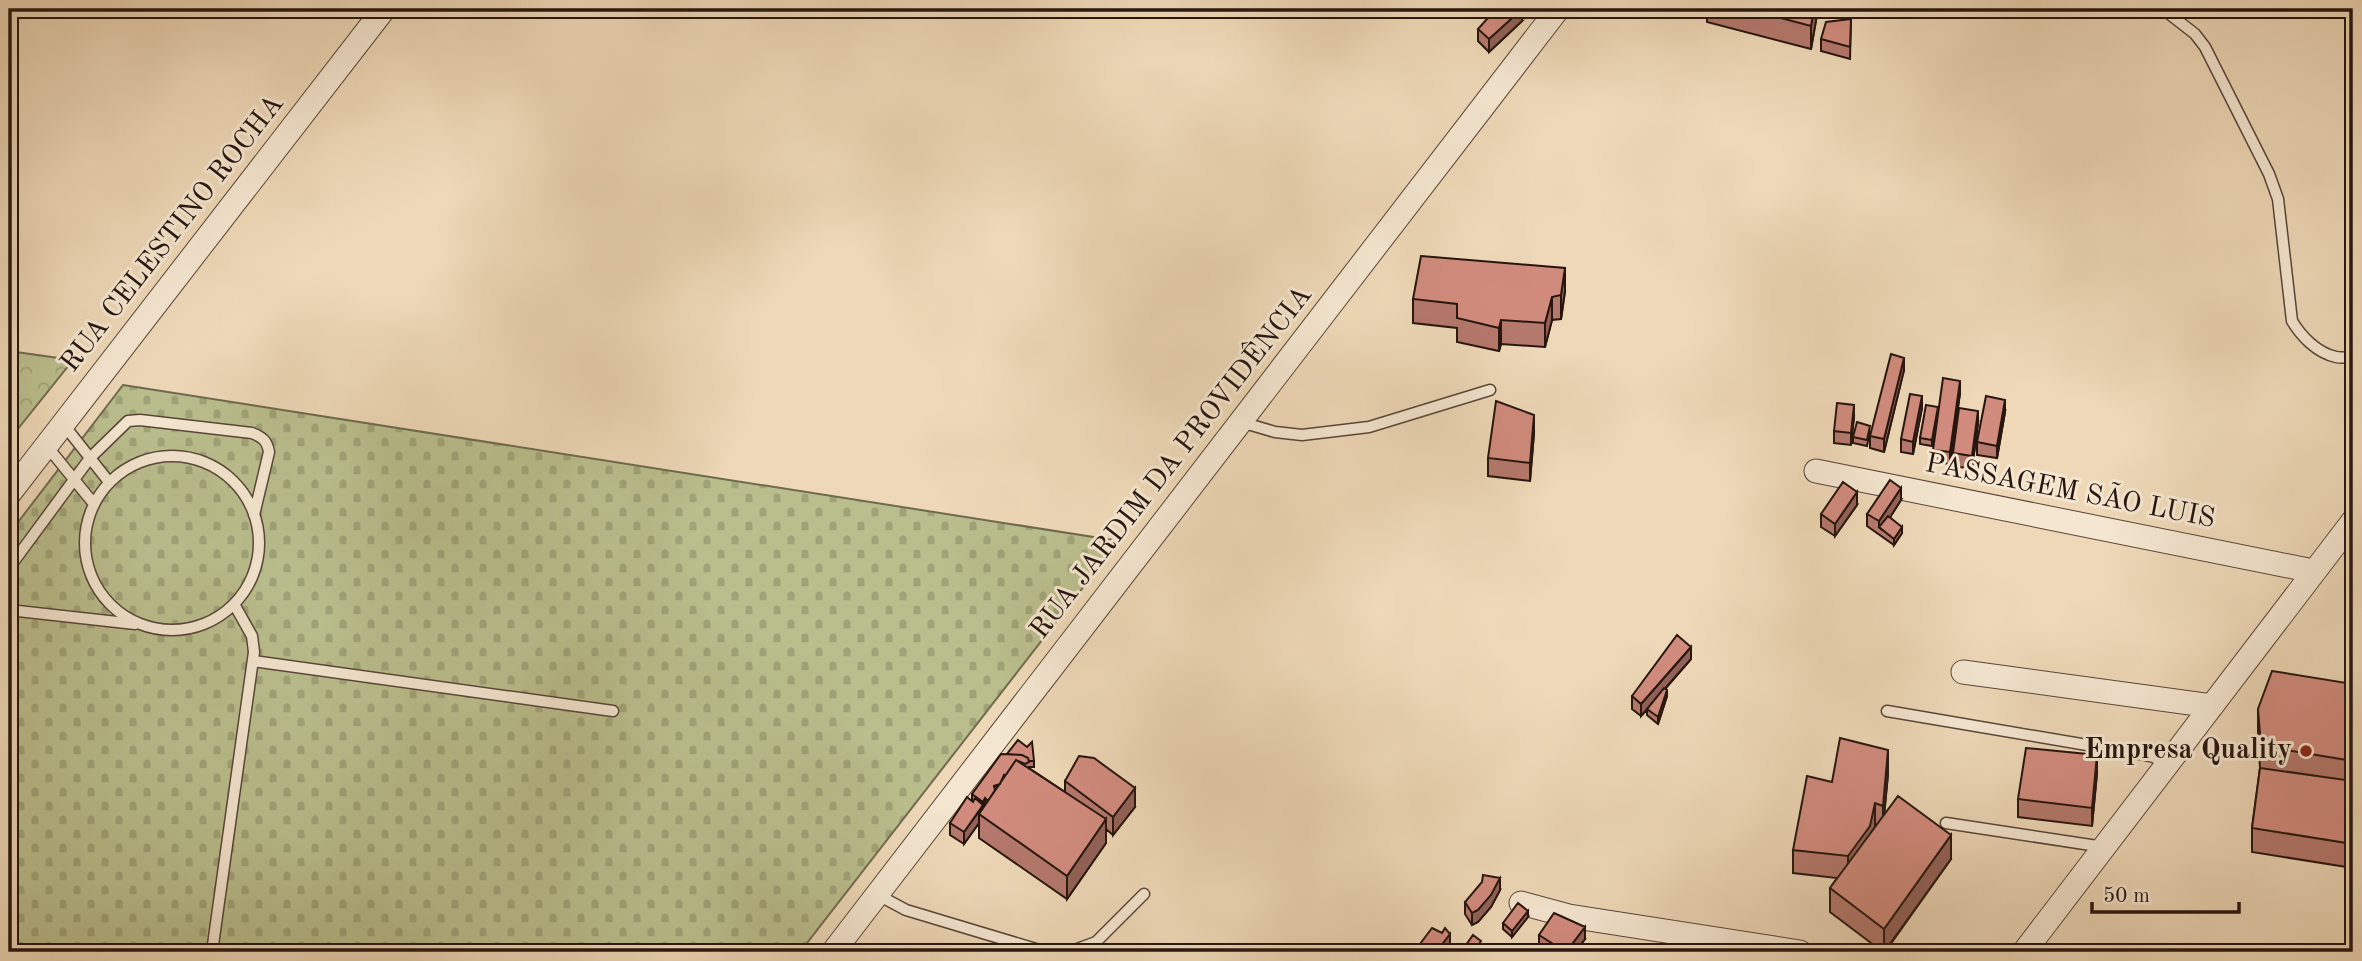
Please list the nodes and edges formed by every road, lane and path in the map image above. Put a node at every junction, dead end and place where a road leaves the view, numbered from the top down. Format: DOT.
graph roads {
  1 [pos="384,9"];
  2 [pos="1558,9"];
  3 [pos="2163,9"];
  4 [pos="2353,357"];
  5 [pos="1490,390"];
  6 [pos="1241,422"];
  7 [pos="64,425"];
  8 [pos="46,445"];
  9 [pos="90,458"];
  10 [pos="1816,471"];
  11 [pos="74,479"];
  12 [pos="109,482"];
  13 [pos="9,494"];
  14 [pos="94,504"];
  15 [pos="254,515"];
  16 [pos="2353,521"];
  17 [pos="9,568"];
  18 [pos="2313,571"];
  19 [pos="234,604"];
  20 [pos="9,610"];
  21 [pos="145,625"];
  22 [pos="253,661"];
  23 [pos="1963,672"];
  24 [pos="2212,706"];
  25 [pos="613,711"];
  26 [pos="1887,711"];
  27 [pos="2166,765"];
  28 [pos="1946,823"];
  29 [pos="2104,847"];
  30 [pos="1144,894"];
  31 [pos="877,895"];
  32 [pos="1521,902"];
  33 [pos="212,952"];
  34 [pos="833,952"];
  35 [pos="1045,952"];
  36 [pos="1069,952"];
  37 [pos="1800,952"];
  38 [pos="2024,952"];
  1 -- 7 [label="street, RUA CELESTINO ROCHA"];
  2 -- 6 [label="street, RUA JARDIM DA PROVIDÊNCIA"];
  3 -- 4 [label="lane"];
  5 -- 6 [label="lane"];
  6 -- 31 [label="street, RUA JARDIM DA PROVIDÊNCIA"];
  7 -- 8 [label="street, RUA CELESTINO ROCHA"];
  7 -- 9 [label="lane"];
  8 -- 11 [label="lane"];
  8 -- 13 [label="street, RUA CELESTINO ROCHA"];
  9 -- 11 [label="lane"];
  9 -- 12 [label="lane"];
  9 -- 15 [label="lane"];
  10 -- 18 [label="street, PASSAGEM SÃO LUIS"];
  11 -- 14 [label="lane"];
  11 -- 17 [label="lane"];
  12 -- 14 [label="lane"];
  12 -- 15 [label="lane"];
  14 -- 21 [label="lane"];
  15 -- 19 [label="lane"];
  16 -- 18 [label="street"];
  18 -- 24 [label="street"];
  19 -- 21 [label="lane"];
  19 -- 22 [label="lane"];
  20 -- 21 [label="lane"];
  22 -- 25 [label="lane"];
  22 -- 33 [label="lane"];
  23 -- 24 [label="street"];
  24 -- 27 [label="street"];
  26 -- 27 [label="lane"];
  27 -- 29 [label="street"];
  28 -- 29 [label="lane"];
  29 -- 38 [label="street"];
  30 -- 36 [label="lane"];
  31 -- 34 [label="street, RUA JARDIM DA PROVIDÊNCIA"];
  31 -- 35 [label="lane"];
  32 -- 37 [label="street"];
}
